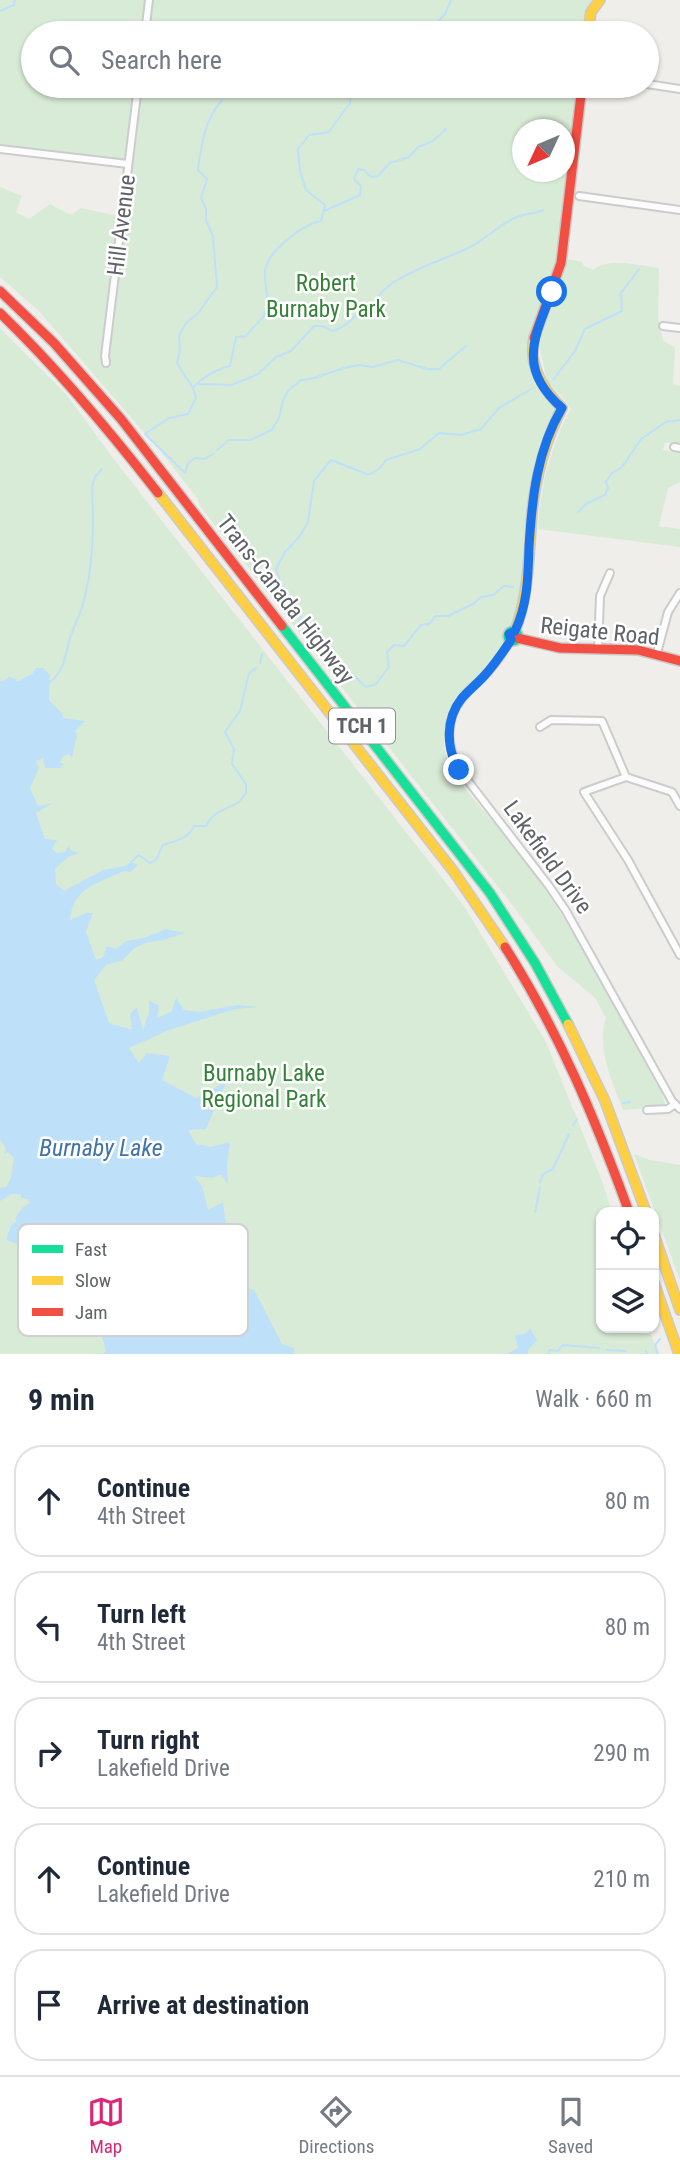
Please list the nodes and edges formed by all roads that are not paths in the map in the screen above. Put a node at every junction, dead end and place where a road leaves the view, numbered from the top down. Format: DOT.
graph roads {
  1 [pos="149,0"];
  2 [pos="600,0"];
  3 [pos="146,21"];
  4 [pos="590,21"];
  5 [pos="659,86"];
  6 [pos="680,89"];
  7 [pos="136,98"];
  8 [pos="581,98"];
  9 [pos="0,149"];
  10 [pos="128,164"];
  11 [pos="579,196"];
  12 [pos="680,210"];
  13 [pos="0,291"];
  14 [pos="0,313"];
  15 [pos="663,326"];
  16 [pos="680,328"];
  17 [pos="106,363"];
  18 [pos="610,573"];
  19 [pos="680,593"];
  20 [pos="514,636"];
  21 [pos="598,649"];
  22 [pos="657,653"];
  23 [pos="680,661"];
  24 [pos="541,727"];
  25 [pos="626,777"];
  26 [pos="680,789"];
  27 [pos="672,792"];
  28 [pos="680,806"];
  29 [pos="680,955"];
  30 [pos="677,1106"];
  31 [pos="647,1110"];
  32 [pos="627,1207"];
  33 [pos="644,1207"];
  34 [pos="659,1249"];
  35 [pos="659,1297"];
  36 [pos="680,1310"];
  37 [pos="679,1354"];
  1 -- 3 [label="street"];
  2 -- 4 [label="main road"];
  5 -- 6 [label="street"];
  7 -- 10 [label="street, Hill Avenue"];
  8 -- 20 [label="main road, Lakefield Drive"];
  9 -- 10 [label="street"];
  10 -- 17 [label="street, Hill Avenue"];
  11 -- 12 [label="street"];
  13 -- 33 [label="main road, Trans-Canada Highway / TCH 1"];
  14 -- 32 [label="main road, Trans-Canada Highway / TCH 1"];
  15 -- 16 [label="street"];
  18 -- 21 [label="street"];
  19 -- 22 [label="street"];
  20 -- 21 [label="main road, Reigate Road"];
  20 -- 30 [label="street, Lakefield Drive"];
  21 -- 22 [label="main road, Reigate Road"];
  22 -- 23 [label="main road, Reigate Road"];
  24 -- 25 [label="street"];
  25 -- 27 [label="street"];
  25 -- 29 [label="street"];
  26 -- 27 [label="street"];
  27 -- 28 [label="street"];
  30 -- 31 [label="street"];
  34 -- 36 [label="main road"];
  35 -- 37 [label="main road"];
}
